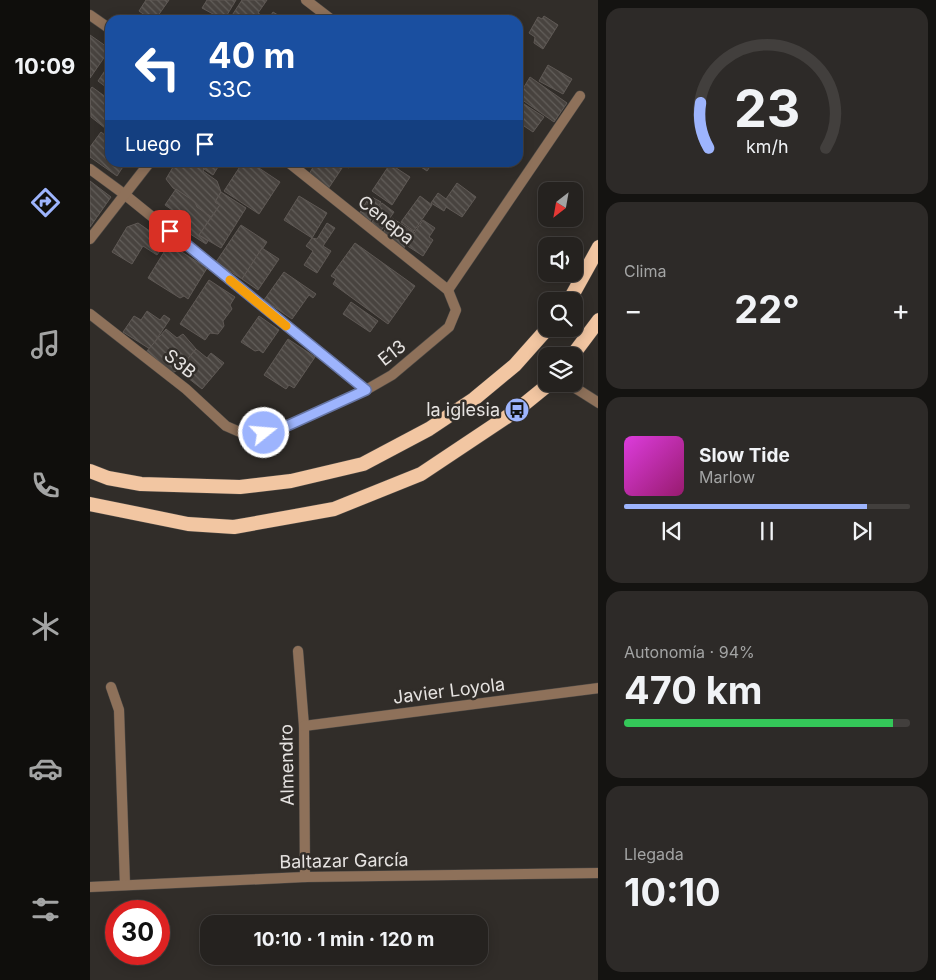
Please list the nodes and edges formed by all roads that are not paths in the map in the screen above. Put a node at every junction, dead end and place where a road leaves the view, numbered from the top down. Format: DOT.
graph roads {
  1 [pos="306,0"];
  2 [pos="90,15"];
  3 [pos="326,15"];
  4 [pos="105,26"];
  5 [pos="580,96"];
  6 [pos="146,167"];
  7 [pos="294,167"];
  8 [pos="90,169"];
  9 [pos="124,194"];
  10 [pos="90,239"];
  11 [pos="598,247"];
  12 [pos="448,290"];
  13 [pos="574,292"];
  14 [pos="456,310"];
  15 [pos="90,314"];
  16 [pos="598,320"];
  17 [pos="540,337"];
  18 [pos="578,347"];
  19 [pos="366,390"];
  20 [pos="538,392"];
  21 [pos="581,392"];
  22 [pos="598,403"];
  23 [pos="250,436"];
  24 [pos="90,471"];
  25 [pos="90,504"];
  26 [pos="298,652"];
  27 [pos="111,687"];
  28 [pos="598,688"];
  29 [pos="304,726"];
  30 [pos="598,873"];
  31 [pos="305,877"];
  32 [pos="125,885"];
  33 [pos="90,888"];
  1 -- 3 [label="street"];
  2 -- 4 [label="street"];
  5 -- 12 [label="street"];
  6 -- 9 [label="street"];
  7 -- 12 [label="street, Cenepa"];
  8 -- 9 [label="street"];
  9 -- 10 [label="street"];
  9 -- 19 [label="street"];
  11 -- 13 [label="highway"];
  12 -- 14 [label="street, Cenepa"];
  14 -- 19 [label="street, E13"];
  15 -- 23 [label="street, S3B"];
  16 -- 18 [label="highway"];
  17 -- 24 [label="highway"];
  19 -- 23 [label="street, E13"];
  20 -- 25 [label="highway"];
  21 -- 22 [label="street"];
  26 -- 29 [label="street, Almendro"];
  27 -- 32 [label="street"];
  28 -- 29 [label="street, Javier Loyola"];
  29 -- 31 [label="street, Almendro"];
  30 -- 31 [label="street, Baltazar García"];
  31 -- 32 [label="street, Baltazar García"];
  32 -- 33 [label="street, Baltazar García"];
}
